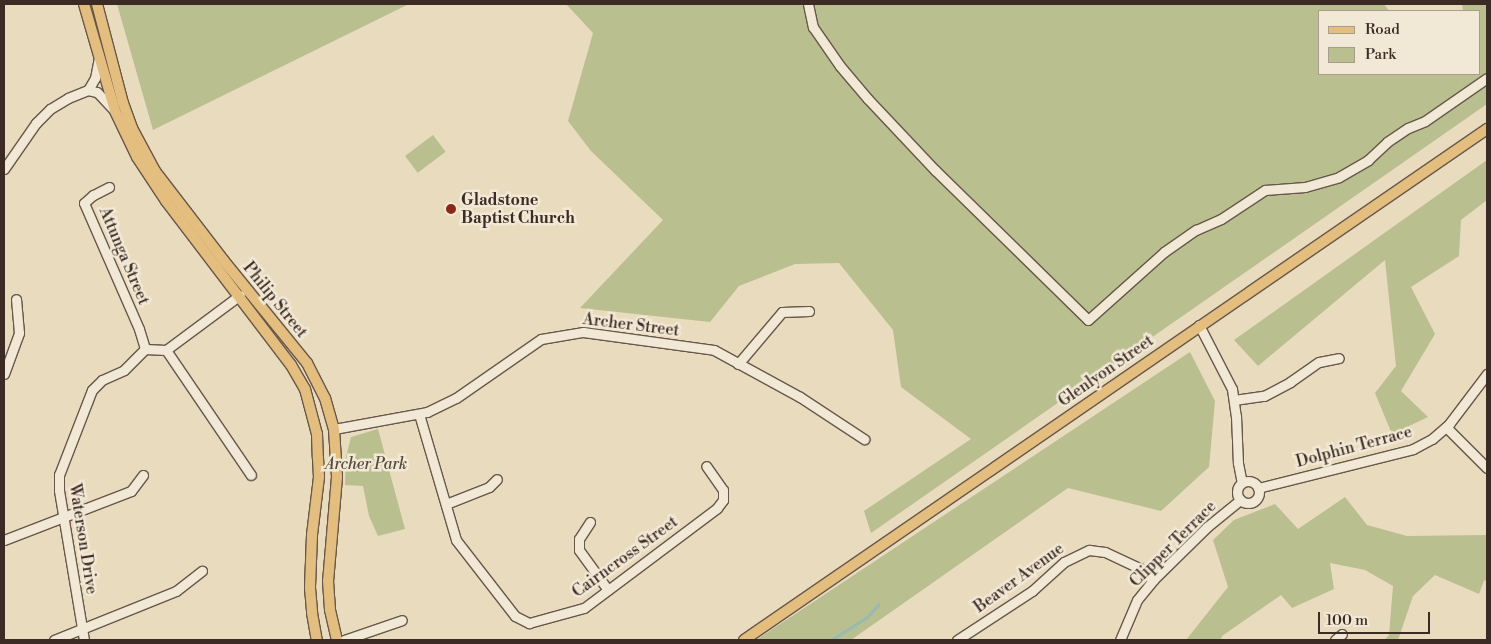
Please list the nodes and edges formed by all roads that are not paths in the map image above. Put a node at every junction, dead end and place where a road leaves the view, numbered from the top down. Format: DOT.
graph roads {
  1 [pos="84,4"];
  2 [pos="97,4"];
  3 [pos="808,4"];
  4 [pos="99,58"];
  5 [pos="1487,78"];
  6 [pos="88,90"];
  7 [pos="115,111"];
  8 [pos="1487,129"];
  9 [pos="4,168"];
  10 [pos="109,187"];
  11 [pos="240,295"];
  12 [pos="16,299"];
  13 [pos="809,311"];
  14 [pos="1199,325"];
  15 [pos="145,349"];
  16 [pos="166,350"];
  17 [pos="1339,358"];
  18 [pos="738,364"];
  19 [pos="4,374"];
  20 [pos="1487,374"];
  21 [pos="1234,400"];
  22 [pos="419,414"];
  23 [pos="1446,427"];
  24 [pos="334,429"];
  25 [pos="864,439"];
  26 [pos="317,441"];
  27 [pos="706,466"];
  28 [pos="1487,468"];
  29 [pos="143,475"];
  30 [pos="251,475"];
  31 [pos="497,479"];
  32 [pos="1242,483"];
  33 [pos="1258,488"];
  34 [pos="1240,500"];
  35 [pos="446,504"];
  36 [pos="63,516"];
  37 [pos="590,522"];
  38 [pos="4,540"];
  39 [pos="202,571"];
  40 [pos="1153,580"];
  41 [pos="608,590"];
  42 [pos="402,620"];
  43 [pos="82,628"];
  44 [pos="54,640"];
  45 [pos="84,640"];
  46 [pos="317,640"];
  47 [pos="337,640"];
  48 [pos="344,640"];
  49 [pos="744,640"];
  50 [pos="957,640"];
  51 [pos="1120,640"];
  1 -- 4 [label="main road, Philip Street"];
  2 -- 24 [label="main road, Philip Street"];
  3 -- 5 [label="street"];
  4 -- 6 [label="street"];
  4 -- 7 [label="main road, Philip Street"];
  6 -- 7 [label="street"];
  6 -- 9 [label="street"];
  7 -- 11 [label="main road, Philip Street"];
  8 -- 14 [label="main road, Glenlyon Street"];
  10 -- 15 [label="street, Attunga Street"];
  11 -- 16 [label="street"];
  11 -- 26 [label="main road, Philip Street"];
  12 -- 19 [label="street"];
  13 -- 18 [label="street"];
  14 -- 21 [label="street"];
  14 -- 49 [label="main road, Glenlyon Street"];
  15 -- 16 [label="street"];
  15 -- 36 [label="street, Waterson Drive"];
  16 -- 30 [label="street"];
  17 -- 21 [label="street"];
  18 -- 22 [label="street, Archer Street"];
  18 -- 25 [label="street, Archer Street"];
  20 -- 23 [label="street, Dolphin Terrace"];
  21 -- 32 [label="street"];
  22 -- 24 [label="street, Archer Street"];
  22 -- 35 [label="street, Cairncross Street"];
  23 -- 28 [label="street"];
  23 -- 33 [label="street, Dolphin Terrace"];
  24 -- 26 [label="main road"];
  24 -- 47 [label="main road, Philip Street"];
  26 -- 46 [label="main road, Philip Street"];
  27 -- 41 [label="street, Cairncross Street"];
  29 -- 36 [label="street"];
  31 -- 35 [label="street"];
  32 -- 33 [label="street"];
  32 -- 34 [label="street"];
  33 -- 34 [label="street"];
  34 -- 40 [label="street, Clipper Terrace"];
  35 -- 41 [label="street, Cairncross Street"];
  36 -- 38 [label="street"];
  36 -- 43 [label="street, Waterson Drive"];
  37 -- 41 [label="street"];
  39 -- 43 [label="street"];
  40 -- 50 [label="street, Beaver Avenue"];
  40 -- 51 [label="street, Clipper Terrace"];
  42 -- 48 [label="street"];
  43 -- 44 [label="street"];
  43 -- 45 [label="street, Waterson Drive"];
}
